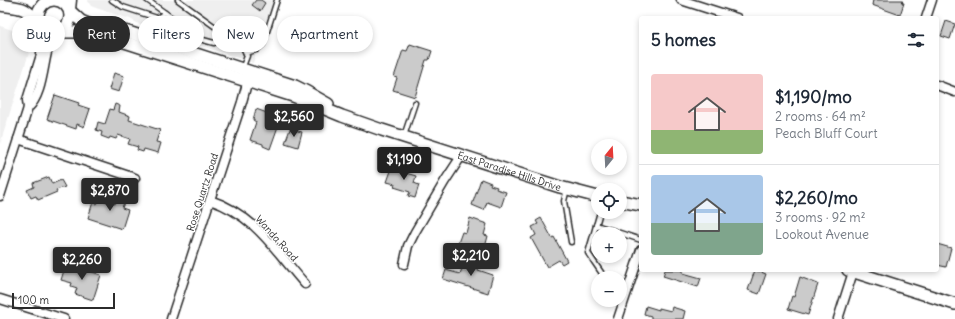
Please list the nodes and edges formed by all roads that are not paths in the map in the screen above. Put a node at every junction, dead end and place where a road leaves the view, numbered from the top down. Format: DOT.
graph roads {
  1 [pos="49,0"];
  2 [pos="54,0"];
  3 [pos="112,0"];
  4 [pos="147,0"];
  5 [pos="178,0"];
  6 [pos="277,0"];
  7 [pos="681,0"];
  8 [pos="932,0"];
  9 [pos="0,5"];
  10 [pos="70,7"];
  11 [pos="165,13"];
  12 [pos="34,16"];
  13 [pos="39,16"];
  14 [pos="731,16"];
  15 [pos="927,16"];
  16 [pos="212,25"];
  17 [pos="65,26"];
  18 [pos="65,32"];
  19 [pos="212,43"];
  20 [pos="41,52"];
  21 [pos="48,52"];
  22 [pos="246,53"];
  23 [pos="245,75"];
  24 [pos="939,86"];
  25 [pos="955,92"];
  26 [pos="415,103"];
  27 [pos="28,108"];
  28 [pos="404,136"];
  29 [pos="18,139"];
  30 [pos="462,155"];
  31 [pos="135,178"];
  32 [pos="567,189"];
  33 [pos="591,195"];
  34 [pos="0,196"];
  35 [pos="210,200"];
  36 [pos="627,202"];
  37 [pos="639,205"];
  38 [pos="598,219"];
  39 [pos="596,225"];
  40 [pos="639,239"];
  41 [pos="571,242"];
  42 [pos="639,255"];
  43 [pos="404,264"];
  44 [pos="600,271"];
  45 [pos="850,272"];
  46 [pos="856,272"];
  47 [pos="627,282"];
  48 [pos="305,284"];
  49 [pos="0,299"];
  50 [pos="955,304"];
  51 [pos="620,307"];
  52 [pos="64,319"];
  53 [pos="171,319"];
  54 [pos="618,319"];
  55 [pos="838,319"];
  1 -- 2 [label="main road"];
  2 -- 10 [label="main road"];
  2 -- 13 [label="main road"];
  3 -- 11 [label="lane"];
  4 -- 11 [label="lane"];
  5 -- 16 [label="lane"];
  6 -- 22 [label="lane"];
  7 -- 14 [label="street"];
  8 -- 15 [label="street"];
  9 -- 12 [label="main road"];
  10 -- 17 [label="main road"];
  10 -- 23 [label="main road, East Paradise Hills Drive"];
  11 -- 19 [label="lane"];
  18 -- 23 [label="main road, East Paradise Hills Drive"];
  20 -- 27 [label="street"];
  21 -- 27 [label="street"];
  22 -- 23 [label="lane"];
  23 -- 28 [label="main road, East Paradise Hills Drive"];
  23 -- 35 [label="street, Rose Quartz Road"];
  24 -- 25 [label="street"];
  26 -- 28 [label="lane"];
  27 -- 29 [label="street"];
  28 -- 30 [label="main road, East Paradise Hills Drive"];
  29 -- 31 [label="street"];
  29 -- 34 [label="street"];
  30 -- 32 [label="main road, East Paradise Hills Drive"];
  30 -- 43 [label="street"];
  32 -- 33 [label="main road, East Paradise Hills Drive"];
  32 -- 41 [label="lane"];
  35 -- 48 [label="street, Wanda Road"];
  35 -- 53 [label="street, Rose Quartz Road"];
  36 -- 37 [label="main road"];
  38 -- 39 [label="lane"];
  39 -- 40 [label="lane"];
  39 -- 44 [label="lane"];
  42 -- 47 [label="street"];
  45 -- 55 [label="street"];
  46 -- 50 [label="main road"];
  49 -- 52 [label="street"];
  51 -- 54 [label="street"];
}
